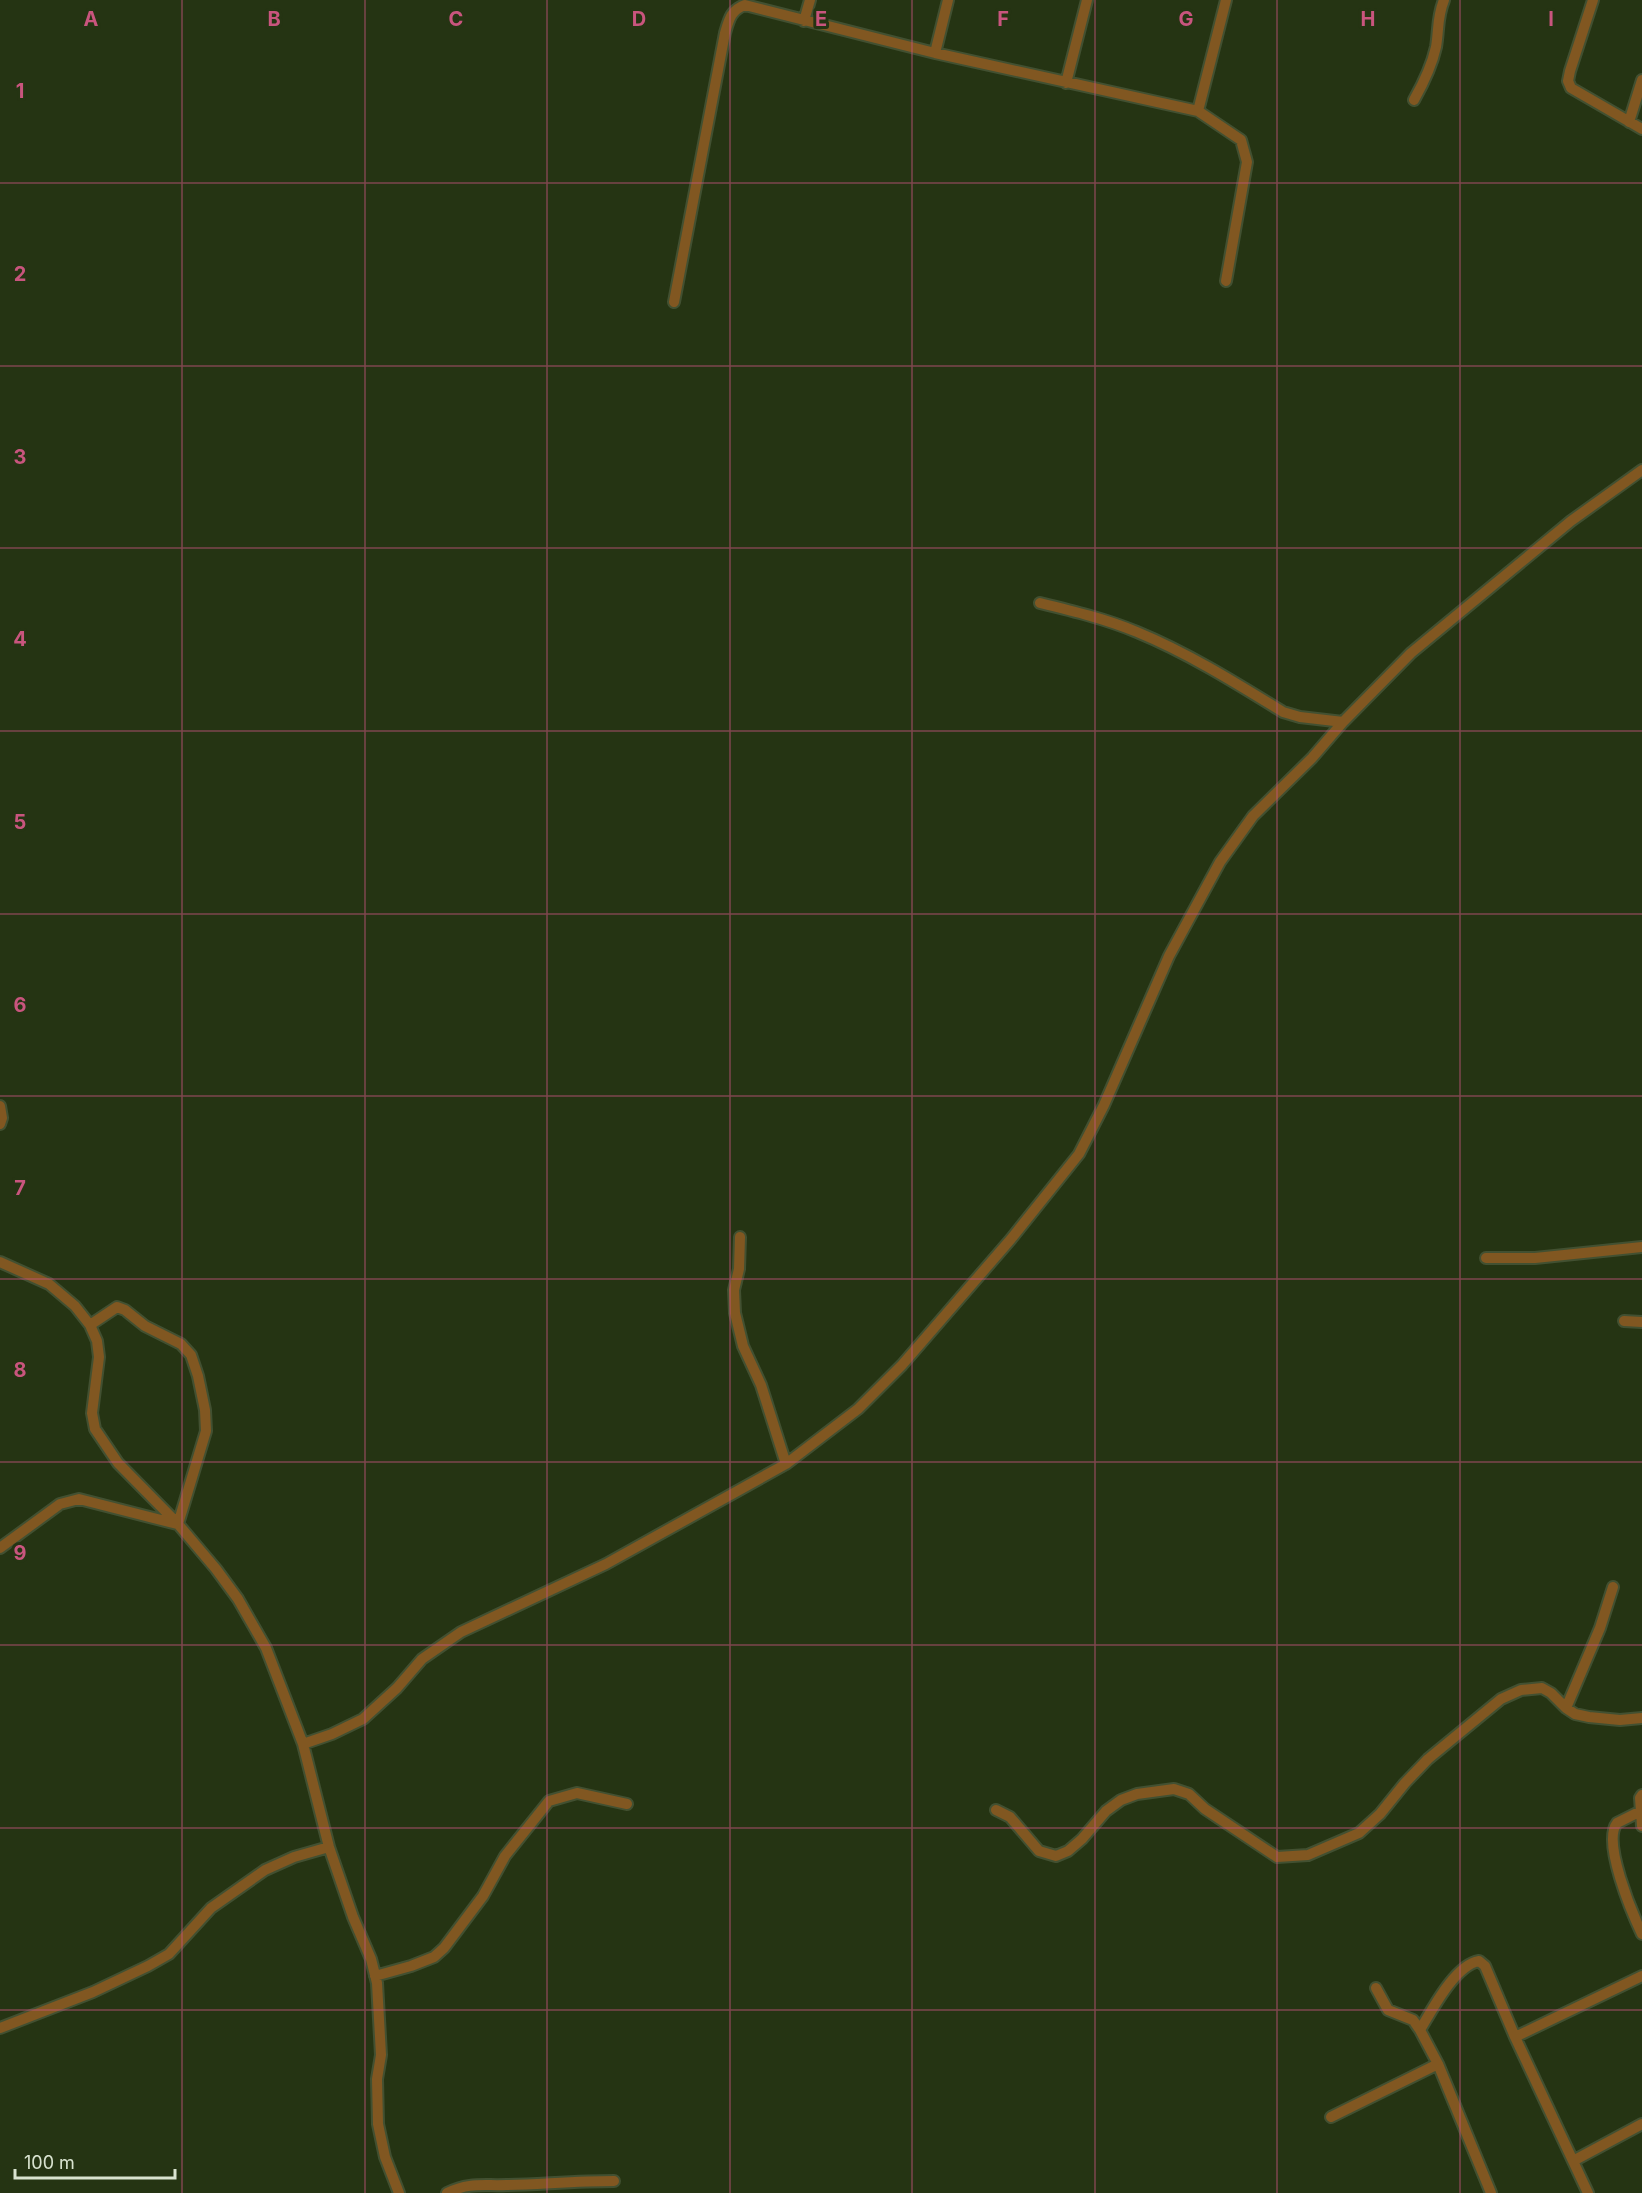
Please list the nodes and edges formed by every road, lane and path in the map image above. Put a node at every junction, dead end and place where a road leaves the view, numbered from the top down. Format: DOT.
graph roads {
  1 [pos="810,0"];
  2 [pos="948,0"];
  3 [pos="1087,0"];
  4 [pos="1226,0"];
  5 [pos="1444,0"];
  6 [pos="1593,0"];
  7 [pos="804,21"];
  8 [pos="935,53"];
  9 [pos="1642,80"];
  10 [pos="1066,83"];
  11 [pos="1414,100"];
  12 [pos="1198,111"];
  13 [pos="1629,122"];
  14 [pos="1642,129"];
  15 [pos="1226,280"];
  16 [pos="674,302"];
  17 [pos="1642,470"];
  18 [pos="1040,603"];
  19 [pos="1343,722"];
  20 [pos="0,1106"];
  21 [pos="0,1124"];
  22 [pos="740,1237"];
  23 [pos="1642,1247"];
  24 [pos="1486,1258"];
  25 [pos="0,1262"];
  26 [pos="1624,1321"];
  27 [pos="1642,1323"];
  28 [pos="90,1325"];
  29 [pos="786,1464"];
  30 [pos="178,1524"];
  31 [pos="0,1548"];
  32 [pos="1613,1587"];
  33 [pos="1566,1708"];
  34 [pos="1642,1718"];
  35 [pos="303,1744"];
  36 [pos="1642,1796"];
  37 [pos="627,1804"];
  38 [pos="996,1810"];
  39 [pos="1641,1811"];
  40 [pos="1642,1826"];
  41 [pos="329,1847"];
  42 [pos="1642,1934"];
  43 [pos="375,1976"];
  44 [pos="1642,1976"];
  45 [pos="1376,1988"];
  46 [pos="0,2028"];
  47 [pos="1420,2030"];
  48 [pos="1515,2037"];
  49 [pos="1438,2064"];
  50 [pos="1331,2117"];
  51 [pos="1642,2124"];
  52 [pos="1573,2161"];
  53 [pos="614,2181"];
  54 [pos="399,2193"];
  55 [pos="447,2193"];
  56 [pos="1491,2193"];
  57 [pos="1588,2193"];
  1 -- 7 [label="street"];
  2 -- 8 [label="street"];
  3 -- 10 [label="street"];
  4 -- 12 [label="street"];
  5 -- 11 [label="street"];
  6 -- 13 [label="street"];
  7 -- 8 [label="street"];
  7 -- 16 [label="street"];
  8 -- 10 [label="street"];
  9 -- 13 [label="street"];
  10 -- 12 [label="street"];
  12 -- 15 [label="street"];
  13 -- 14 [label="street"];
  17 -- 19 [label="street"];
  18 -- 19 [label="street"];
  19 -- 29 [label="street"];
  20 -- 21 [label="street"];
  22 -- 29 [label="street"];
  23 -- 24 [label="street"];
  25 -- 28 [label="street"];
  26 -- 27 [label="street"];
  28 -- 30 [label="street"];
  28 -- 30 [label="street"];
  29 -- 35 [label="street"];
  30 -- 31 [label="street"];
  30 -- 35 [label="street"];
  32 -- 33 [label="street"];
  33 -- 34 [label="street"];
  33 -- 38 [label="street"];
  35 -- 41 [label="street"];
  36 -- 39 [label="street"];
  37 -- 43 [label="street"];
  39 -- 40 [label="street"];
  39 -- 42 [label="street"];
  41 -- 43 [label="street"];
  41 -- 46 [label="street"];
  43 -- 54 [label="street"];
  44 -- 48 [label="street"];
  45 -- 47 [label="street"];
  47 -- 48 [label="street"];
  47 -- 49 [label="street"];
  48 -- 52 [label="street"];
  49 -- 50 [label="street"];
  49 -- 56 [label="street"];
  51 -- 52 [label="street"];
  52 -- 57 [label="street"];
  53 -- 55 [label="street"];
}
